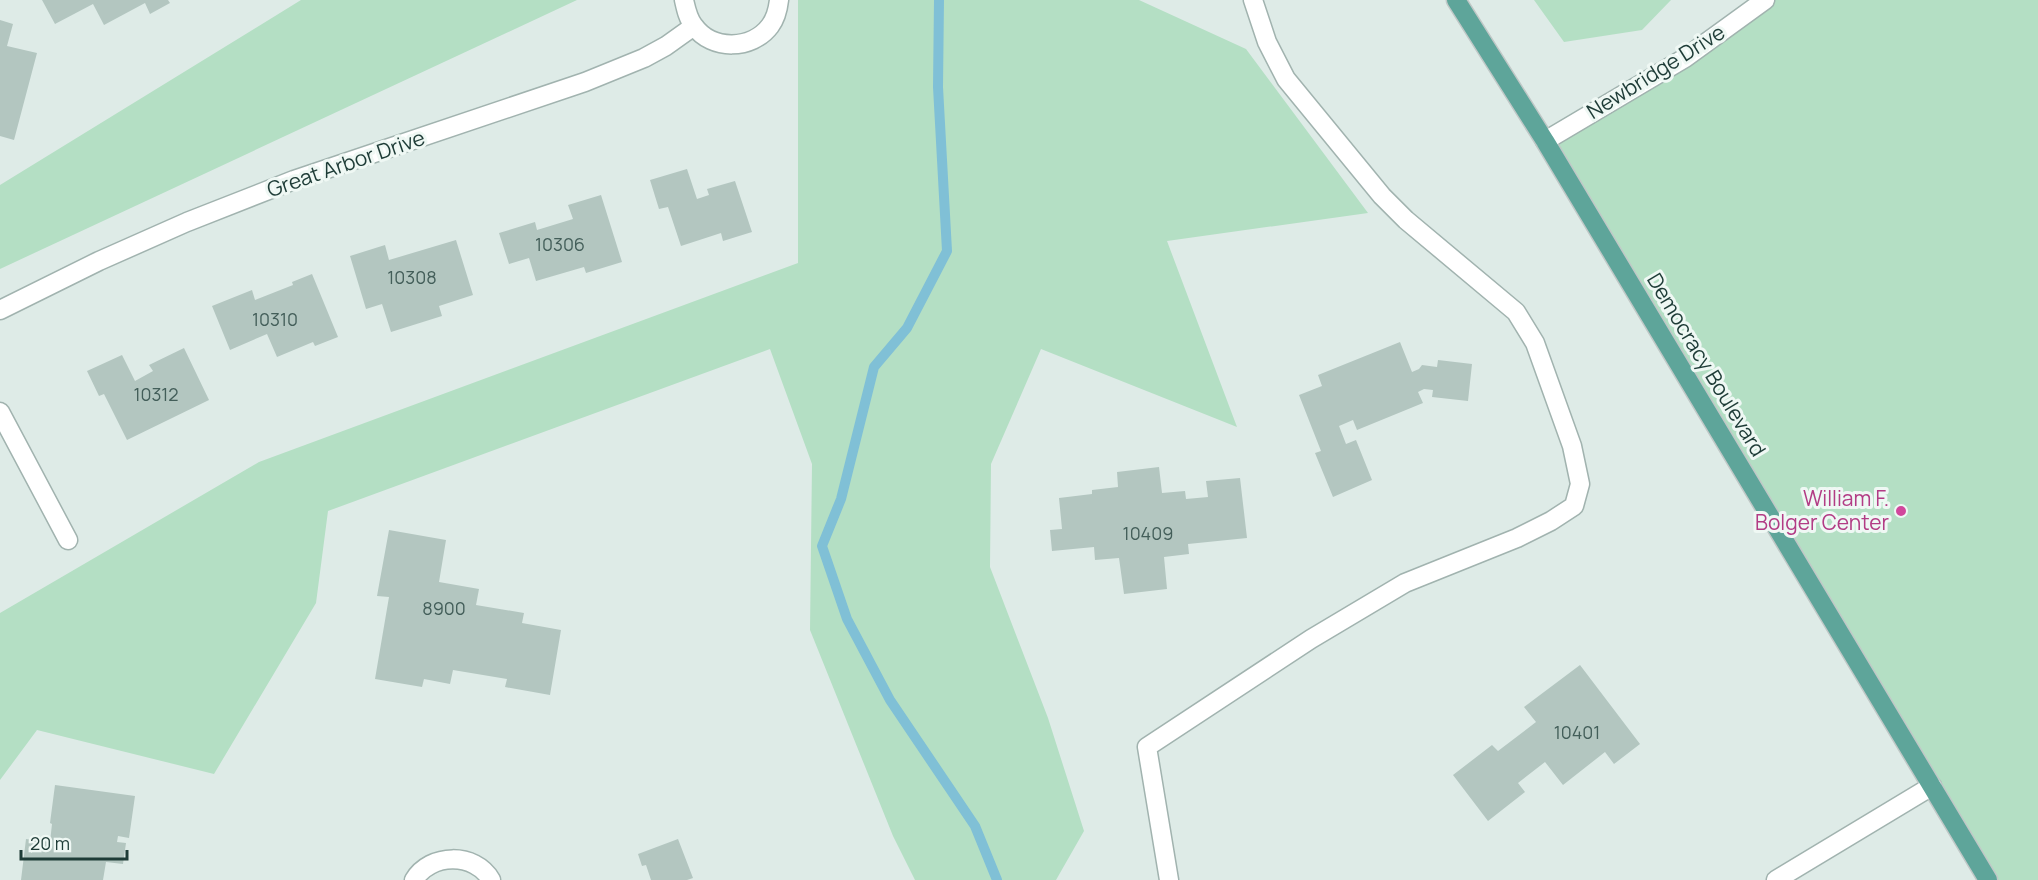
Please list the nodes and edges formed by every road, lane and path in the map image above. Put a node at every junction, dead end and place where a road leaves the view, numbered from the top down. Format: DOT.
graph roads {
  1 [pos="684,0"];
  2 [pos="779,0"];
  3 [pos="1253,0"];
  4 [pos="1456,0"];
  5 [pos="1765,0"];
  6 [pos="694,26"];
  7 [pos="1545,141"];
  8 [pos="0,310"];
  9 [pos="0,412"];
  10 [pos="68,540"];
  11 [pos="1932,786"];
  12 [pos="414,880"];
  13 [pos="491,880"];
  14 [pos="1169,880"];
  15 [pos="1776,880"];
  16 [pos="1988,880"];
  1 -- 6 [label="street"];
  2 -- 6 [label="street"];
  3 -- 14 [label="street"];
  4 -- 7 [label="main road, Democracy Boulevard"];
  5 -- 7 [label="street, Newbridge Drive"];
  6 -- 8 [label="street, Great Arbor Drive"];
  7 -- 11 [label="main road, Democracy Boulevard"];
  9 -- 10 [label="street"];
  11 -- 15 [label="street"];
  11 -- 16 [label="main road, Democracy Boulevard"];
  12 -- 13 [label="street"];
}
